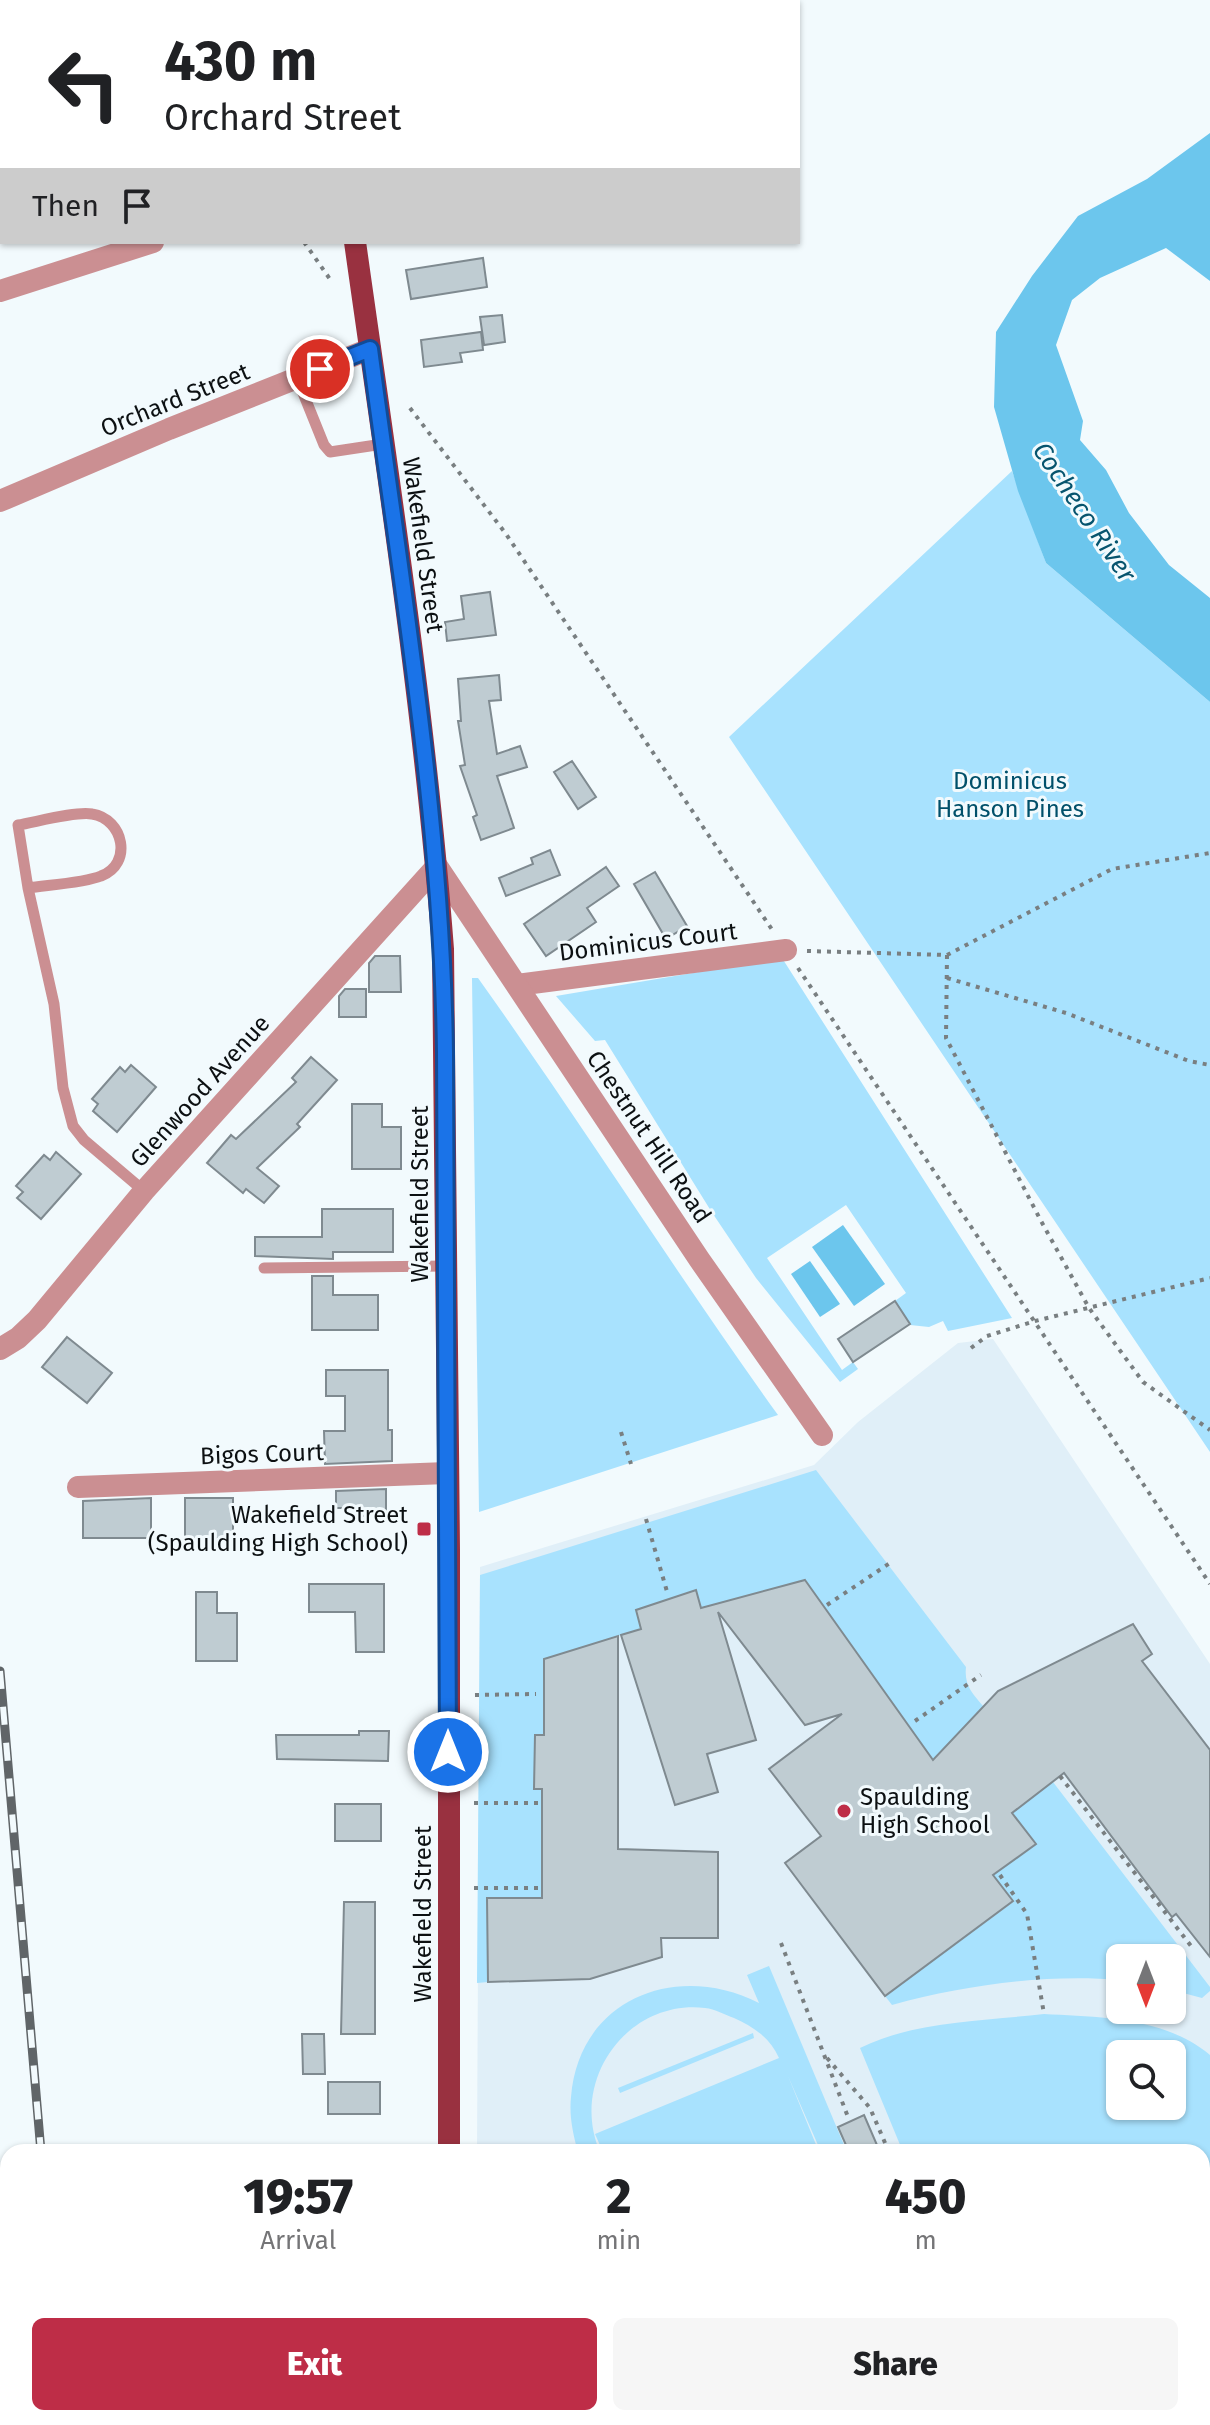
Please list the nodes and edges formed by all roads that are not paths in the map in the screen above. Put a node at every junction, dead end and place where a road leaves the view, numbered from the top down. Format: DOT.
graph roads {
  1 [pos="147,244"];
  2 [pos="355,244"];
  3 [pos="0,291"];
  4 [pos="370,349"];
  5 [pos="297,378"];
  6 [pos="383,444"];
  7 [pos="0,501"];
  8 [pos="437,866"];
  9 [pos="28,888"];
  10 [pos="786,950"];
  11 [pos="517,985"];
  12 [pos="144,1191"];
  13 [pos="446,1266"];
  14 [pos="264,1268"];
  15 [pos="0,1349"];
  16 [pos="822,1435"];
  17 [pos="447,1473"];
  18 [pos="78,1487"];
  19 [pos="449,2144"];
  1 -- 3 [label="street"];
  2 -- 4 [label="main road, Wakefield Street"];
  4 -- 5 [label="street, Orchard Street"];
  4 -- 6 [label="main road, Wakefield Street"];
  5 -- 6 [label="lane"];
  5 -- 7 [label="street, Orchard Street"];
  6 -- 8 [label="main road, Wakefield Street"];
  8 -- 11 [label="street, Chestnut Hill Road"];
  8 -- 12 [label="street, Glenwood Avenue"];
  8 -- 13 [label="main road, Wakefield Street"];
  9 -- 9 [label="lane"];
  9 -- 12 [label="lane"];
  10 -- 11 [label="street, Dominicus Court"];
  11 -- 16 [label="street, Chestnut Hill Road"];
  12 -- 15 [label="street, Glenwood Avenue"];
  13 -- 14 [label="lane"];
  13 -- 17 [label="main road, Wakefield Street"];
  17 -- 18 [label="street, Bigos Court"];
  17 -- 19 [label="main road, Wakefield Street"];
}
